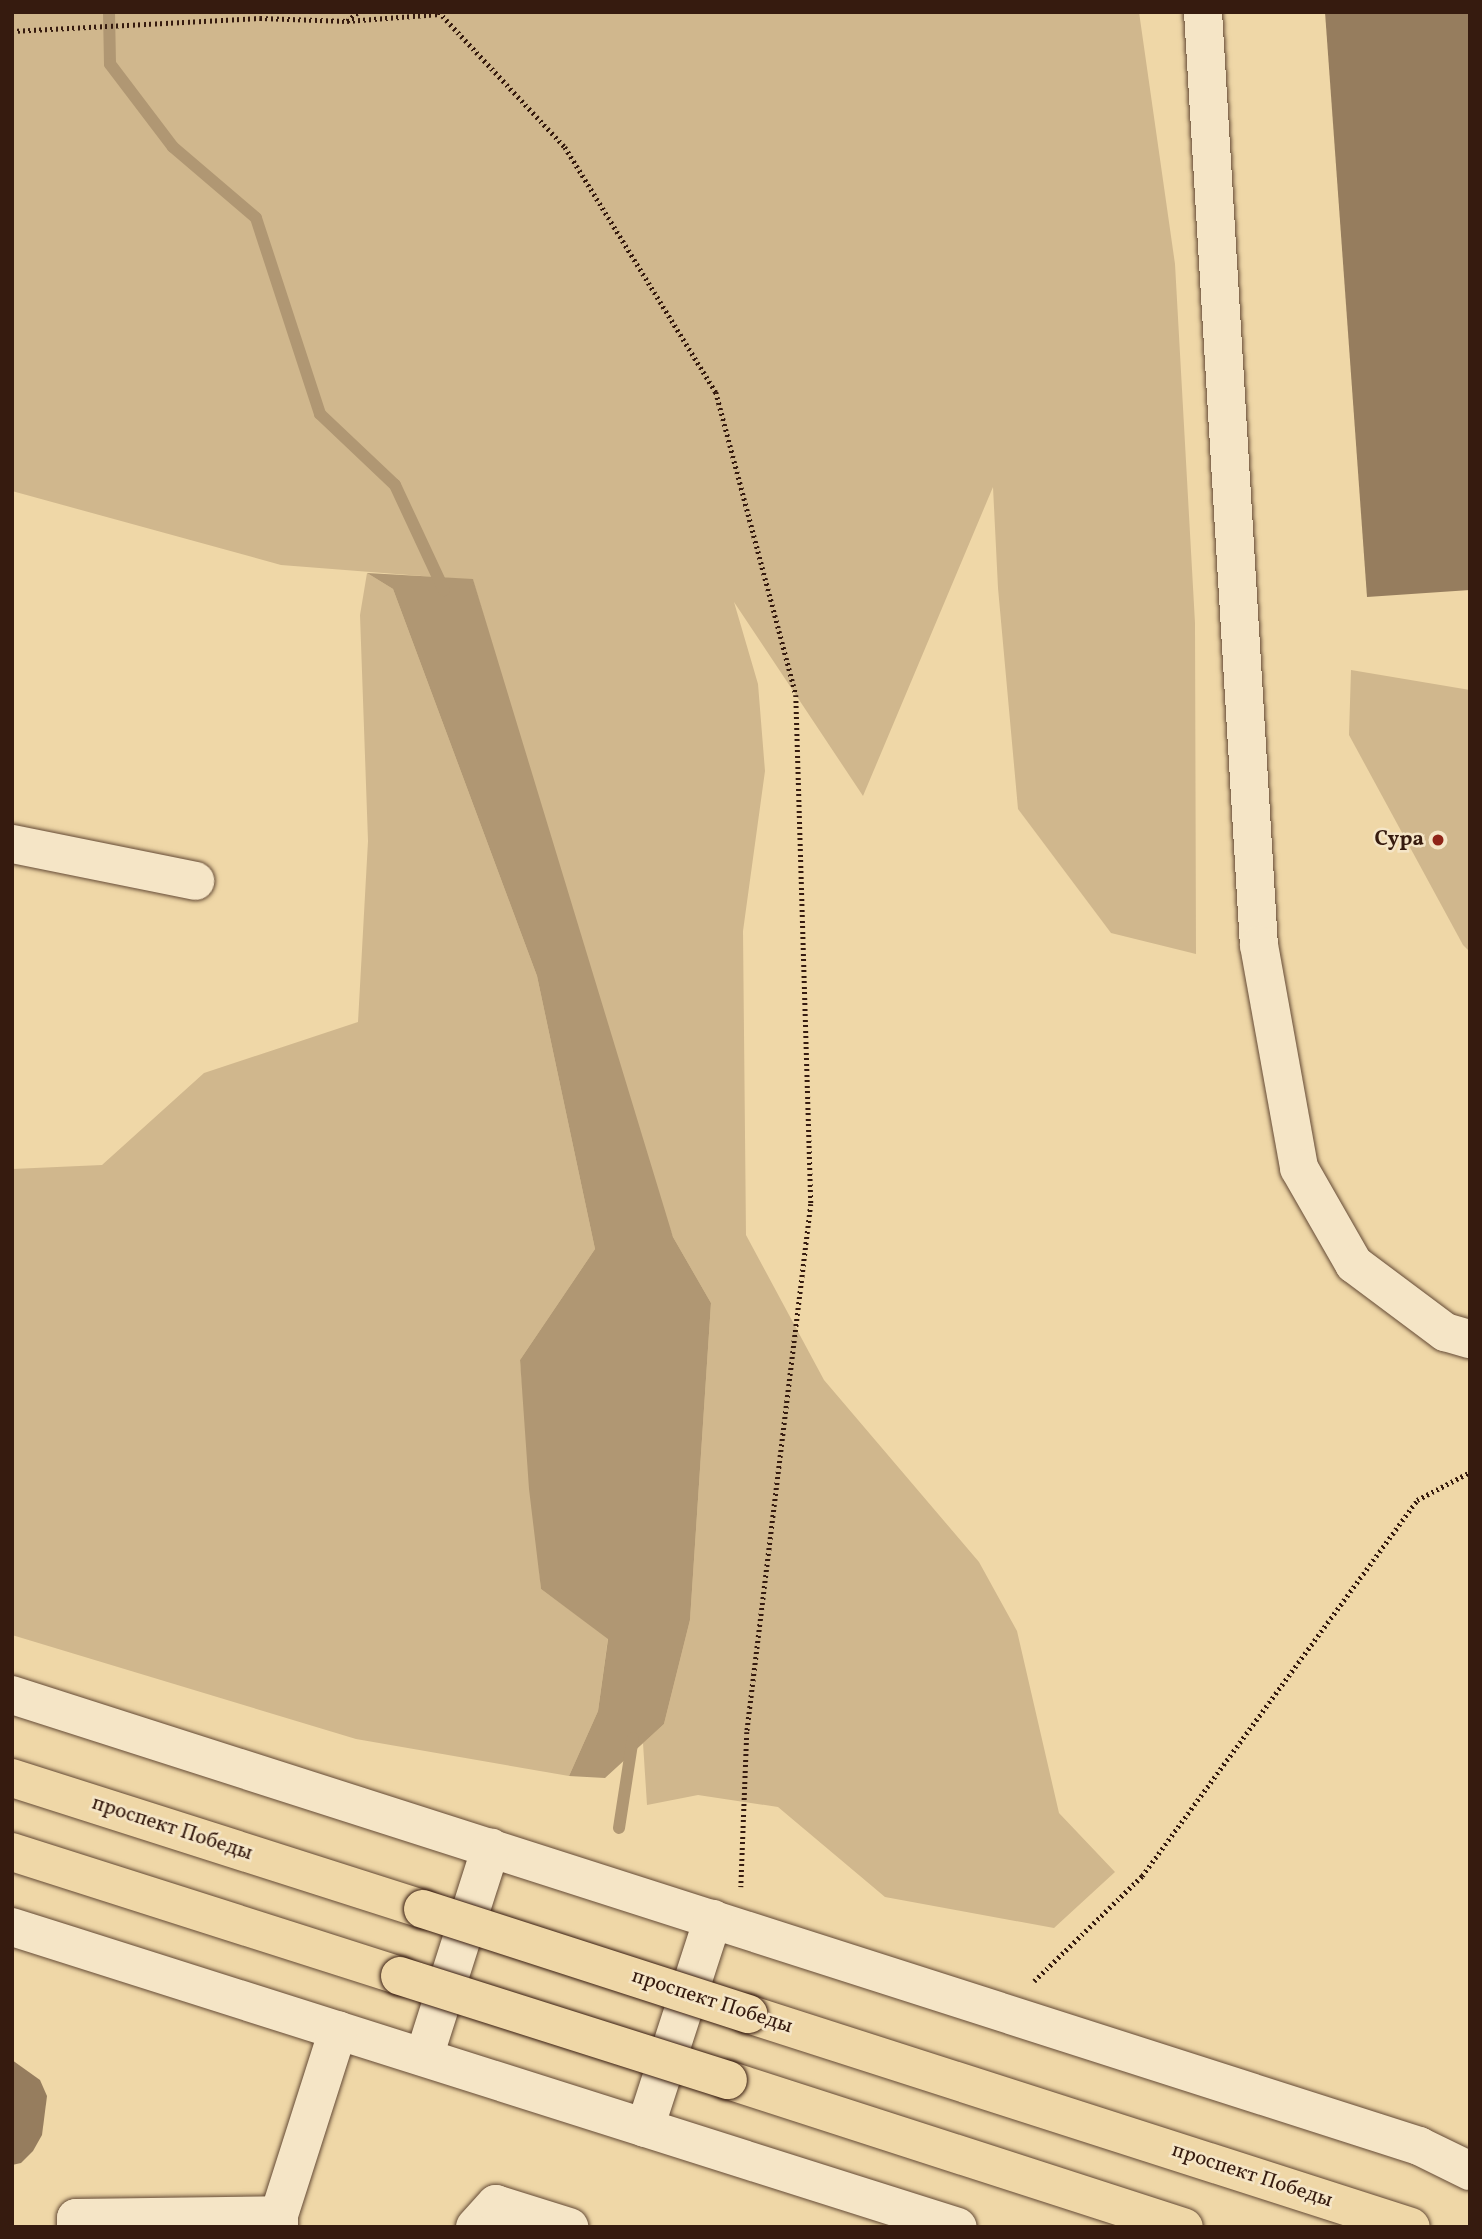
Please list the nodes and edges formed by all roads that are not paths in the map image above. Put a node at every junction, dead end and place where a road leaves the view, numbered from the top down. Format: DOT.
graph roads {
  1 [pos="1203,12"];
  2 [pos="12,844"];
  3 [pos="195,881"];
  4 [pos="1470,1339"];
  5 [pos="12,1695"];
  6 [pos="12,1778"];
  7 [pos="491,1847"];
  8 [pos="12,1852"];
  9 [pos="713,1919"];
  10 [pos="12,1927"];
  11 [pos="338,2030"];
  12 [pos="424,2057"];
  13 [pos="645,2127"];
  14 [pos="1470,2171"];
  15 [pos="279,2221"];
  16 [pos="69,2224"];
  17 [pos="475,2227"];
  18 [pos="569,2227"];
  19 [pos="958,2227"];
  20 [pos="1184,2227"];
  21 [pos="1411,2227"];
  1 -- 4 [label="street"];
  2 -- 3 [label="street"];
  5 -- 7 [label="street"];
  6 -- 21 [label="main road, проспект Победы, bridge"];
  7 -- 9 [label="street"];
  7 -- 12 [label="street"];
  8 -- 20 [label="main road, bridge"];
  9 -- 13 [label="street"];
  9 -- 14 [label="street"];
  10 -- 11 [label="street"];
  11 -- 12 [label="street"];
  11 -- 15 [label="street"];
  12 -- 13 [label="street"];
  13 -- 19 [label="street"];
  15 -- 16 [label="street"];
  17 -- 18 [label="street"];
}
